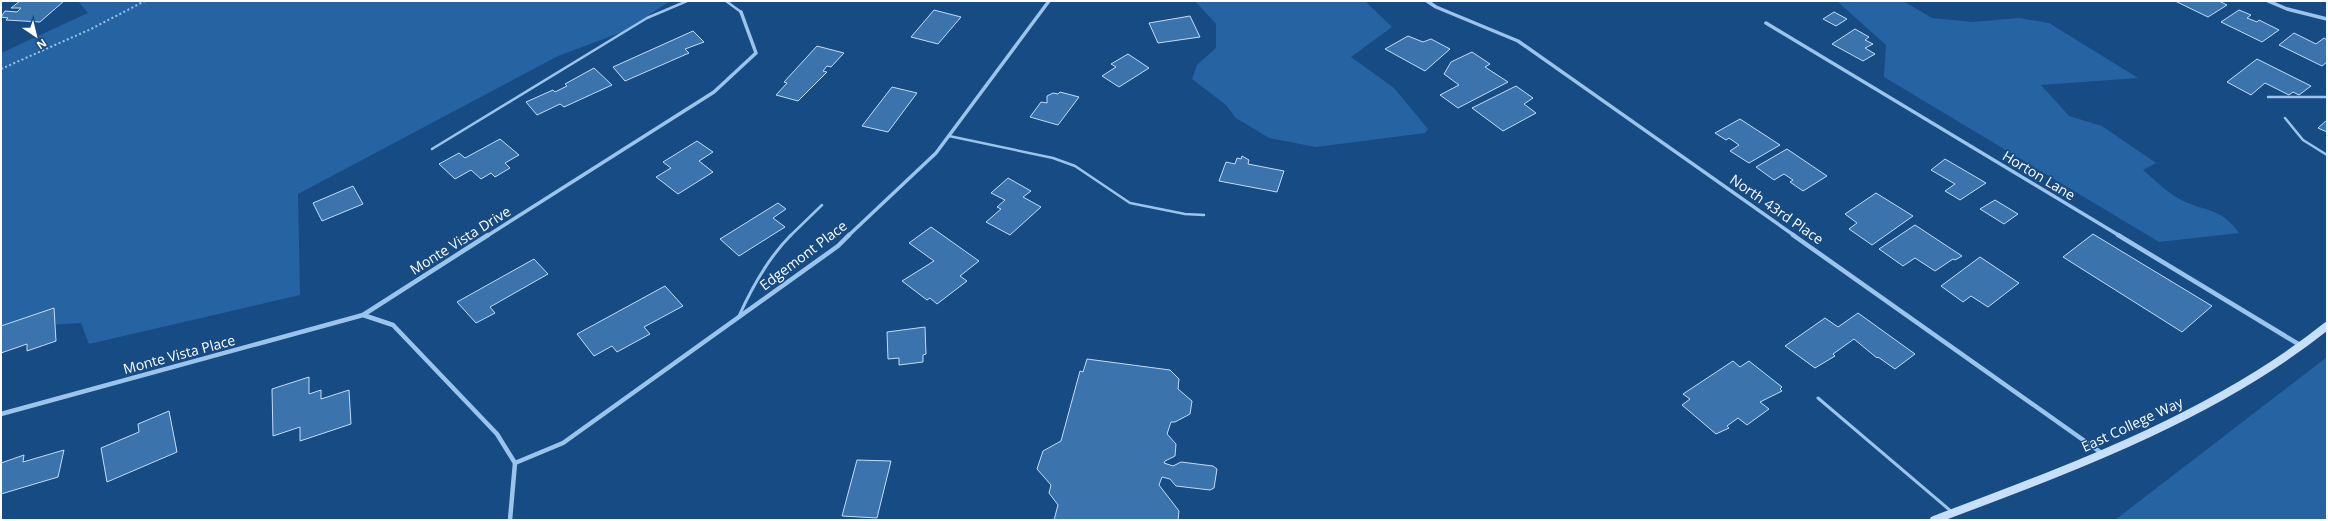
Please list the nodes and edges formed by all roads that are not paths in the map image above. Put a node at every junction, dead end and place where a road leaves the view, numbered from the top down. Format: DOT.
graph roads {
  1 [pos="688,1"];
  2 [pos="726,1"];
  3 [pos="1049,1"];
  4 [pos="1427,1"];
  5 [pos="2268,1"];
  6 [pos="741,12"];
  7 [pos="2327,19"];
  8 [pos="1766,23"];
  9 [pos="2268,97"];
  10 [pos="2327,97"];
  11 [pos="2285,118"];
  12 [pos="949,136"];
  13 [pos="432,149"];
  14 [pos="2327,155"];
  15 [pos="822,205"];
  16 [pos="1204,215"];
  17 [pos="363,315"];
  18 [pos="739,316"];
  19 [pos="2327,326"];
  20 [pos="2300,346"];
  21 [pos="1818,398"];
  22 [pos="1,414"];
  23 [pos="2104,454"];
  24 [pos="515,464"];
  25 [pos="1953,513"];
  26 [pos="510,520"];
  27 [pos="1934,520"];
  1 -- 13 [label="lane"];
  2 -- 6 [label="lane"];
  3 -- 12 [label="street, Edgemont Place"];
  4 -- 23 [label="street, North 43rd Place"];
  5 -- 7 [label="street"];
  6 -- 17 [label="street, Monte Vista Drive"];
  8 -- 20 [label="street, Horton Lane"];
  9 -- 10 [label="lane"];
  11 -- 14 [label="lane"];
  12 -- 16 [label="lane"];
  12 -- 18 [label="street, Edgemont Place"];
  15 -- 18 [label="lane"];
  17 -- 22 [label="street, Monte Vista Place"];
  17 -- 24 [label="street"];
  18 -- 24 [label="street, Edgemont Place"];
  19 -- 20 [label="main road, East College Way"];
  20 -- 23 [label="main road, East College Way"];
  21 -- 25 [label="lane"];
  23 -- 25 [label="main road, East College Way"];
  24 -- 26 [label="street"];
  25 -- 27 [label="main road, East College Way"];
}
